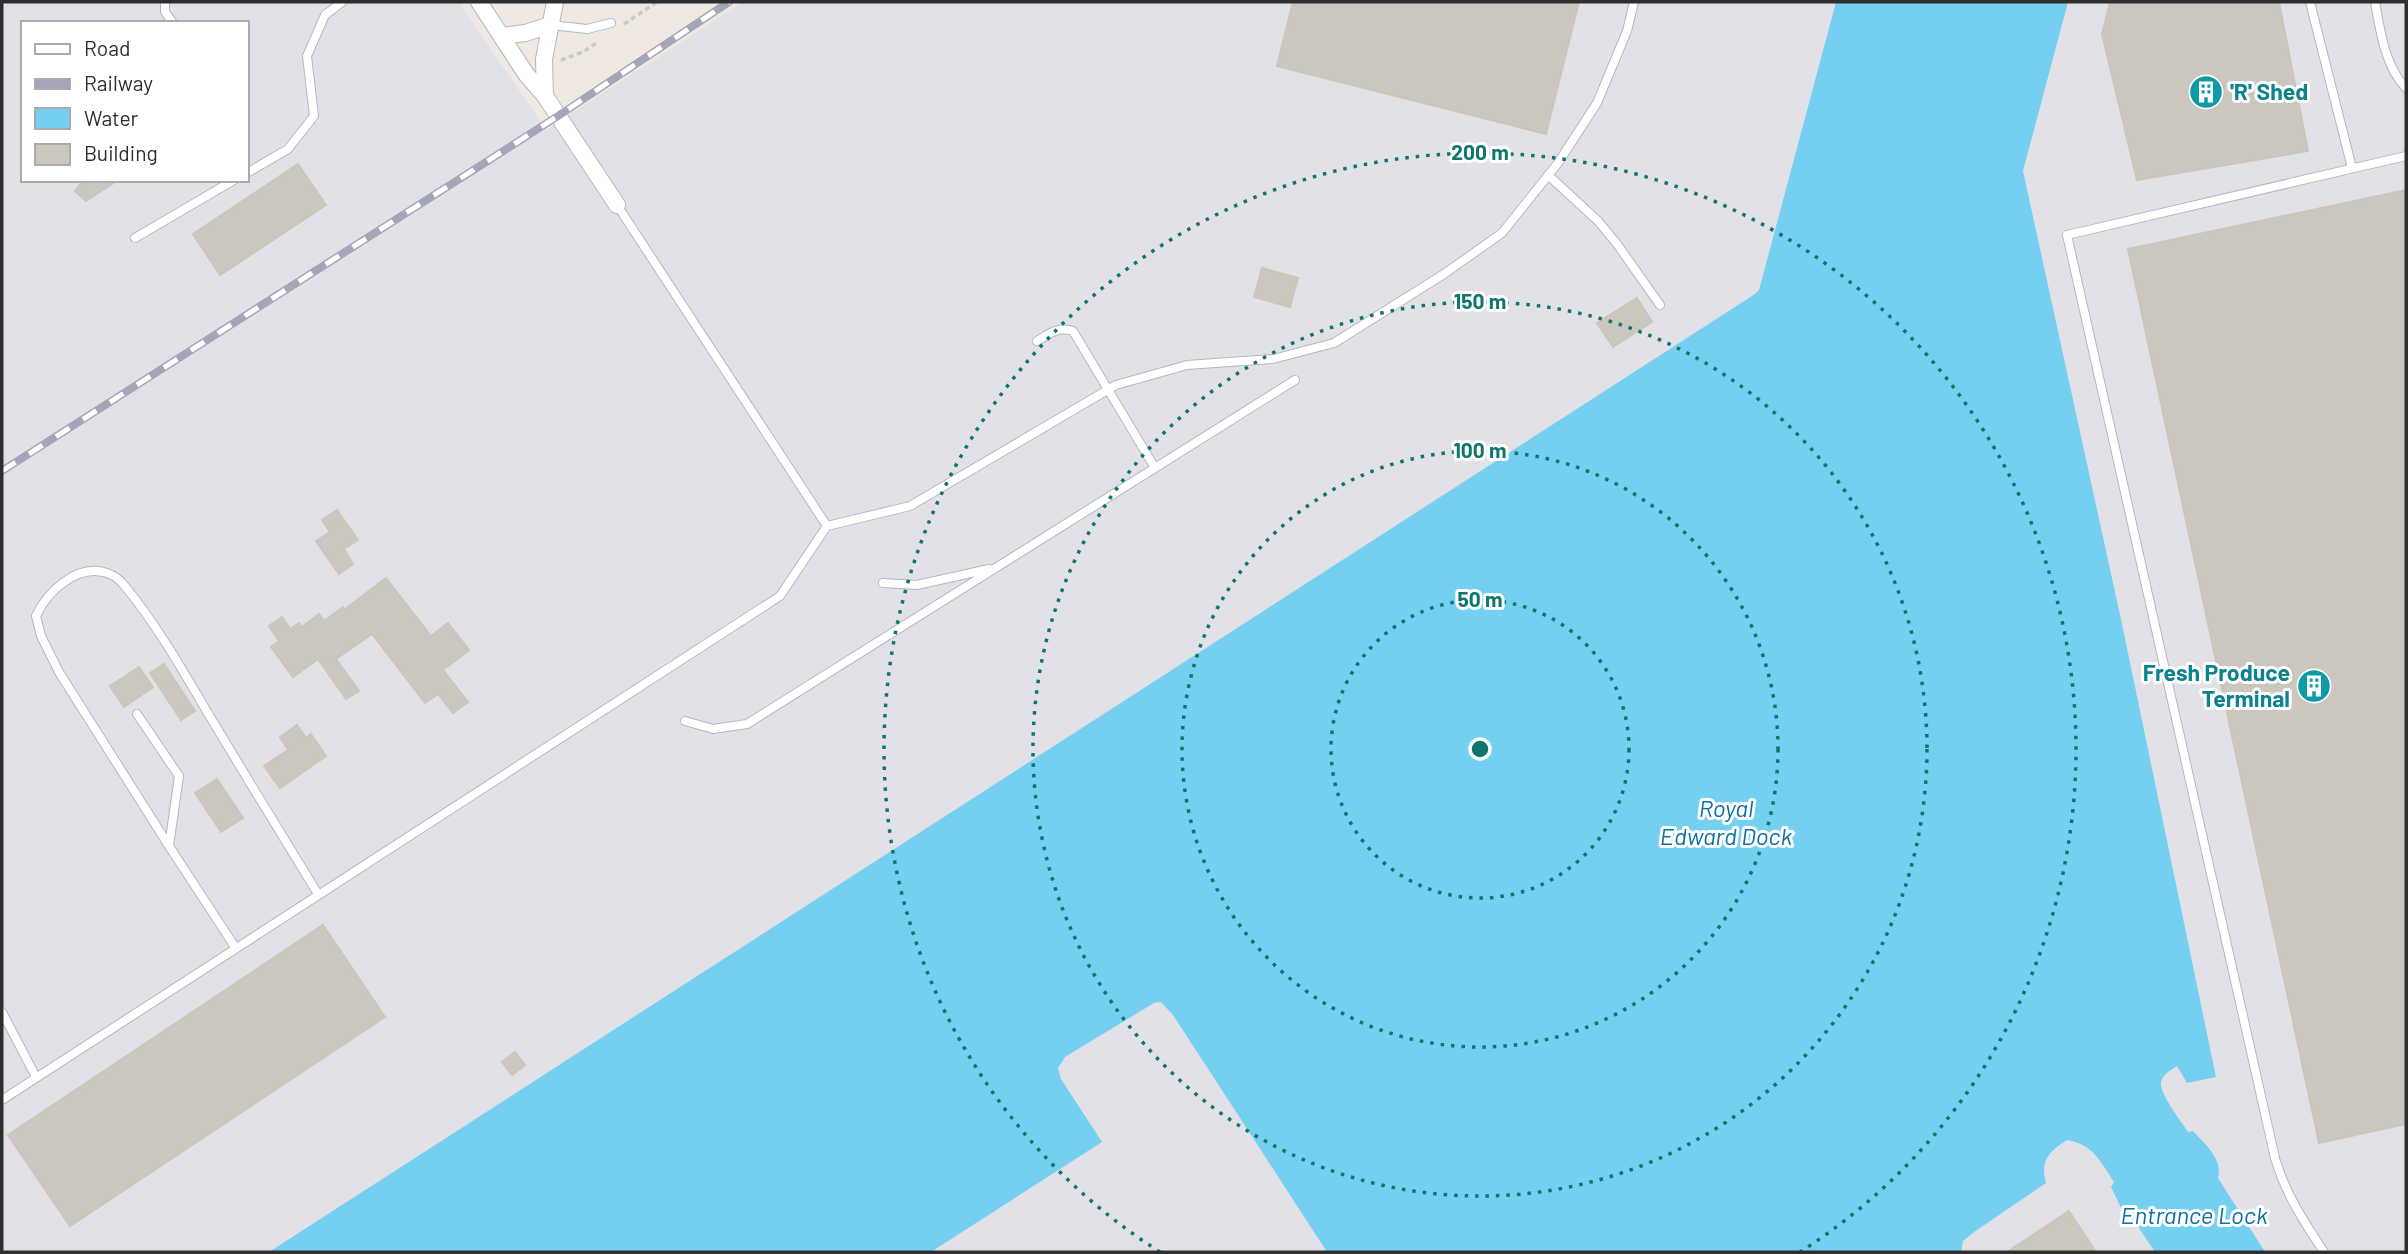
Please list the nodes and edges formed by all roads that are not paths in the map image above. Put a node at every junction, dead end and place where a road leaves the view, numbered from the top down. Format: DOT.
graph roads {
  1 [pos="165,2"];
  2 [pos="342,2"];
  3 [pos="480,2"];
  4 [pos="555,2"];
  5 [pos="1634,2"];
  6 [pos="2310,2"];
  7 [pos="2375,2"];
  8 [pos="172,21"];
  9 [pos="611,23"];
  10 [pos="551,24"];
  11 [pos="502,36"];
  12 [pos="2406,88"];
  13 [pos="544,96"];
  14 [pos="2406,156"];
  15 [pos="2352,169"];
  16 [pos="248,172"];
  17 [pos="1548,175"];
  18 [pos="231,182"];
  19 [pos="617,205"];
  20 [pos="135,238"];
  21 [pos="1660,305"];
  22 [pos="1037,341"];
  23 [pos="1295,380"];
  24 [pos="1107,390"];
  25 [pos="1155,468"];
  26 [pos="827,526"];
  27 [pos="996,568"];
  28 [pos="883,583"];
  29 [pos="137,714"];
  30 [pos="685,721"];
  31 [pos="169,846"];
  32 [pos="318,894"];
  33 [pos="235,947"];
  34 [pos="2,1012"];
  35 [pos="36,1077"];
  36 [pos="2,1100"];
  37 [pos="2324,1252"];
  1 -- 8 [label="lane"];
  2 -- 16 [label="lane"];
  3 -- 11 [label="street"];
  4 -- 10 [label="street"];
  5 -- 17 [label="lane"];
  6 -- 15 [label="lane"];
  7 -- 12 [label="lane"];
  9 -- 10 [label="lane"];
  10 -- 11 [label="street"];
  10 -- 13 [label="street"];
  11 -- 13 [label="street"];
  13 -- 19 [label="street"];
  14 -- 15 [label="lane"];
  15 -- 37 [label="lane"];
  17 -- 21 [label="lane"];
  17 -- 24 [label="lane"];
  18 -- 20 [label="lane"];
  19 -- 26 [label="lane"];
  22 -- 24 [label="lane"];
  23 -- 25 [label="lane"];
  24 -- 25 [label="lane"];
  24 -- 26 [label="lane"];
  25 -- 27 [label="lane"];
  26 -- 32 [label="lane"];
  27 -- 28 [label="lane"];
  27 -- 30 [label="lane"];
  29 -- 31 [label="lane"];
  31 -- 32 [label="lane"];
  31 -- 33 [label="lane"];
  32 -- 33 [label="lane"];
  33 -- 35 [label="lane"];
  34 -- 35 [label="lane"];
  35 -- 36 [label="lane"];
}
